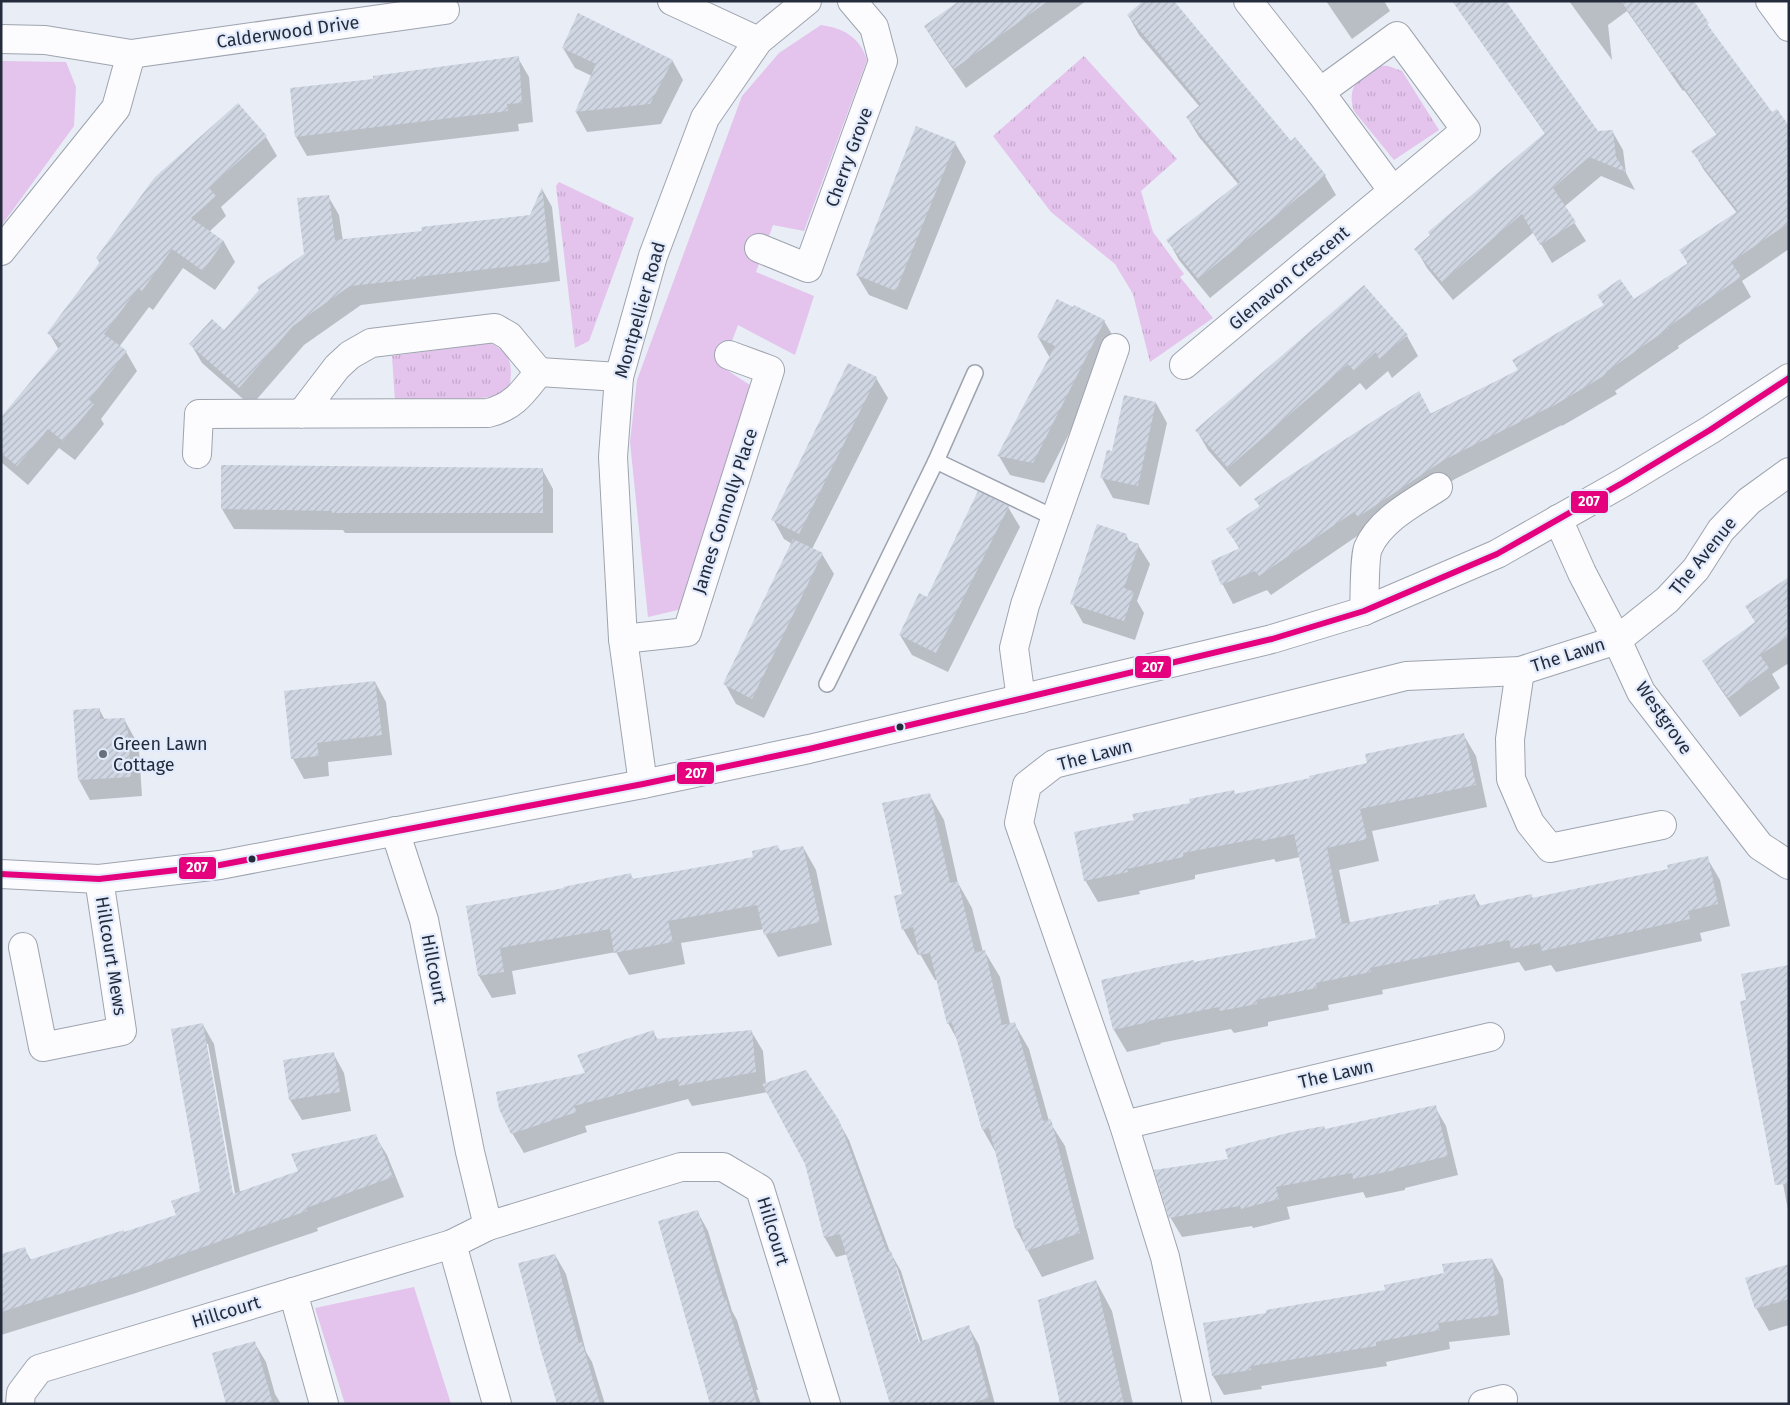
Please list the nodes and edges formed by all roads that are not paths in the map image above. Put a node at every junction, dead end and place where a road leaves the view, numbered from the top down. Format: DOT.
graph roads {
  1 [pos="672,1"];
  2 [pos="807,1"];
  3 [pos="852,1"];
  4 [pos="1248,1"];
  5 [pos="1770,1"];
  6 [pos="445,10"];
  7 [pos="1789,26"];
  8 [pos="1,39"];
  9 [pos="758,41"];
  10 [pos="131,54"];
  11 [pos="1320,92"];
  12 [pos="1394,191"];
  13 [pos="758,248"];
  14 [pos="1,251"];
  15 [pos="1115,348"];
  16 [pos="729,355"];
  17 [pos="1184,365"];
  18 [pos="539,372"];
  19 [pos="975,373"];
  20 [pos="619,377"];
  21 [pos="1789,378"];
  22 [pos="301,414"];
  23 [pos="197,454"];
  24 [pos="936,461"];
  25 [pos="1789,472"];
  26 [pos="1438,487"];
  27 [pos="1055,518"];
  28 [pos="1558,520"];
  29 [pos="1364,611"];
  30 [pos="623,639"];
  31 [pos="1617,640"];
  32 [pos="1520,671"];
  33 [pos="826,684"];
  34 [pos="1021,699"];
  35 [pos="643,784"];
  36 [pos="1662,825"];
  37 [pos="395,832"];
  38 [pos="1789,865"];
  39 [pos="1,874"];
  40 [pos="99,879"];
  41 [pos="24,947"];
  42 [pos="1490,1038"];
  43 [pos="1124,1125"];
  44 [pos="488,1226"];
  45 [pos="452,1244"];
  46 [pos="293,1292"];
  47 [pos="20,1404"];
  48 [pos="324,1404"];
  49 [pos="497,1404"];
  50 [pos="826,1404"];
  51 [pos="1197,1404"];
  1 -- 9 [label="street"];
  2 -- 9 [label="street, Montpellier Road"];
  3 -- 13 [label="street, Cherry Grove"];
  4 -- 11 [label="street"];
  5 -- 7 [label="street"];
  6 -- 10 [label="street, Calderwood Drive"];
  8 -- 10 [label="street, Calderwood Drive"];
  9 -- 20 [label="street, Montpellier Road"];
  10 -- 14 [label="street"];
  11 -- 12 [label="street"];
  11 -- 12 [label="street, Glenavon Crescent"];
  12 -- 17 [label="street, Glenavon Crescent"];
  15 -- 27 [label="street"];
  16 -- 30 [label="street, James Connolly Place"];
  18 -- 20 [label="street"];
  18 -- 22 [label="street"];
  18 -- 22 [label="street"];
  19 -- 24 [label="lane"];
  20 -- 30 [label="street, Montpellier Road"];
  21 -- 28 [label="street"];
  22 -- 23 [label="street"];
  24 -- 27 [label="lane"];
  24 -- 33 [label="lane"];
  25 -- 31 [label="street, The Avenue"];
  26 -- 29 [label="street"];
  27 -- 34 [label="street"];
  28 -- 29 [label="street"];
  28 -- 31 [label="street, Westgrove"];
  29 -- 34 [label="street"];
  30 -- 35 [label="street, Montpellier Road"];
  31 -- 32 [label="street, The Lawn"];
  31 -- 38 [label="street, Westgrove"];
  32 -- 36 [label="street, The Lawn"];
  32 -- 43 [label="street, The Lawn"];
  34 -- 35 [label="street"];
  35 -- 37 [label="street"];
  37 -- 40 [label="street"];
  37 -- 44 [label="street, Hillcourt"];
  39 -- 40 [label="street"];
  40 -- 41 [label="street, Hillcourt Mews"];
  42 -- 43 [label="street, The Lawn"];
  43 -- 51 [label="street, The Lawn"];
  44 -- 45 [label="street, Hillcourt"];
  44 -- 50 [label="street, Hillcourt"];
  45 -- 46 [label="street, Hillcourt"];
  45 -- 49 [label="street"];
  46 -- 47 [label="street, Hillcourt"];
  46 -- 48 [label="street"];
}
